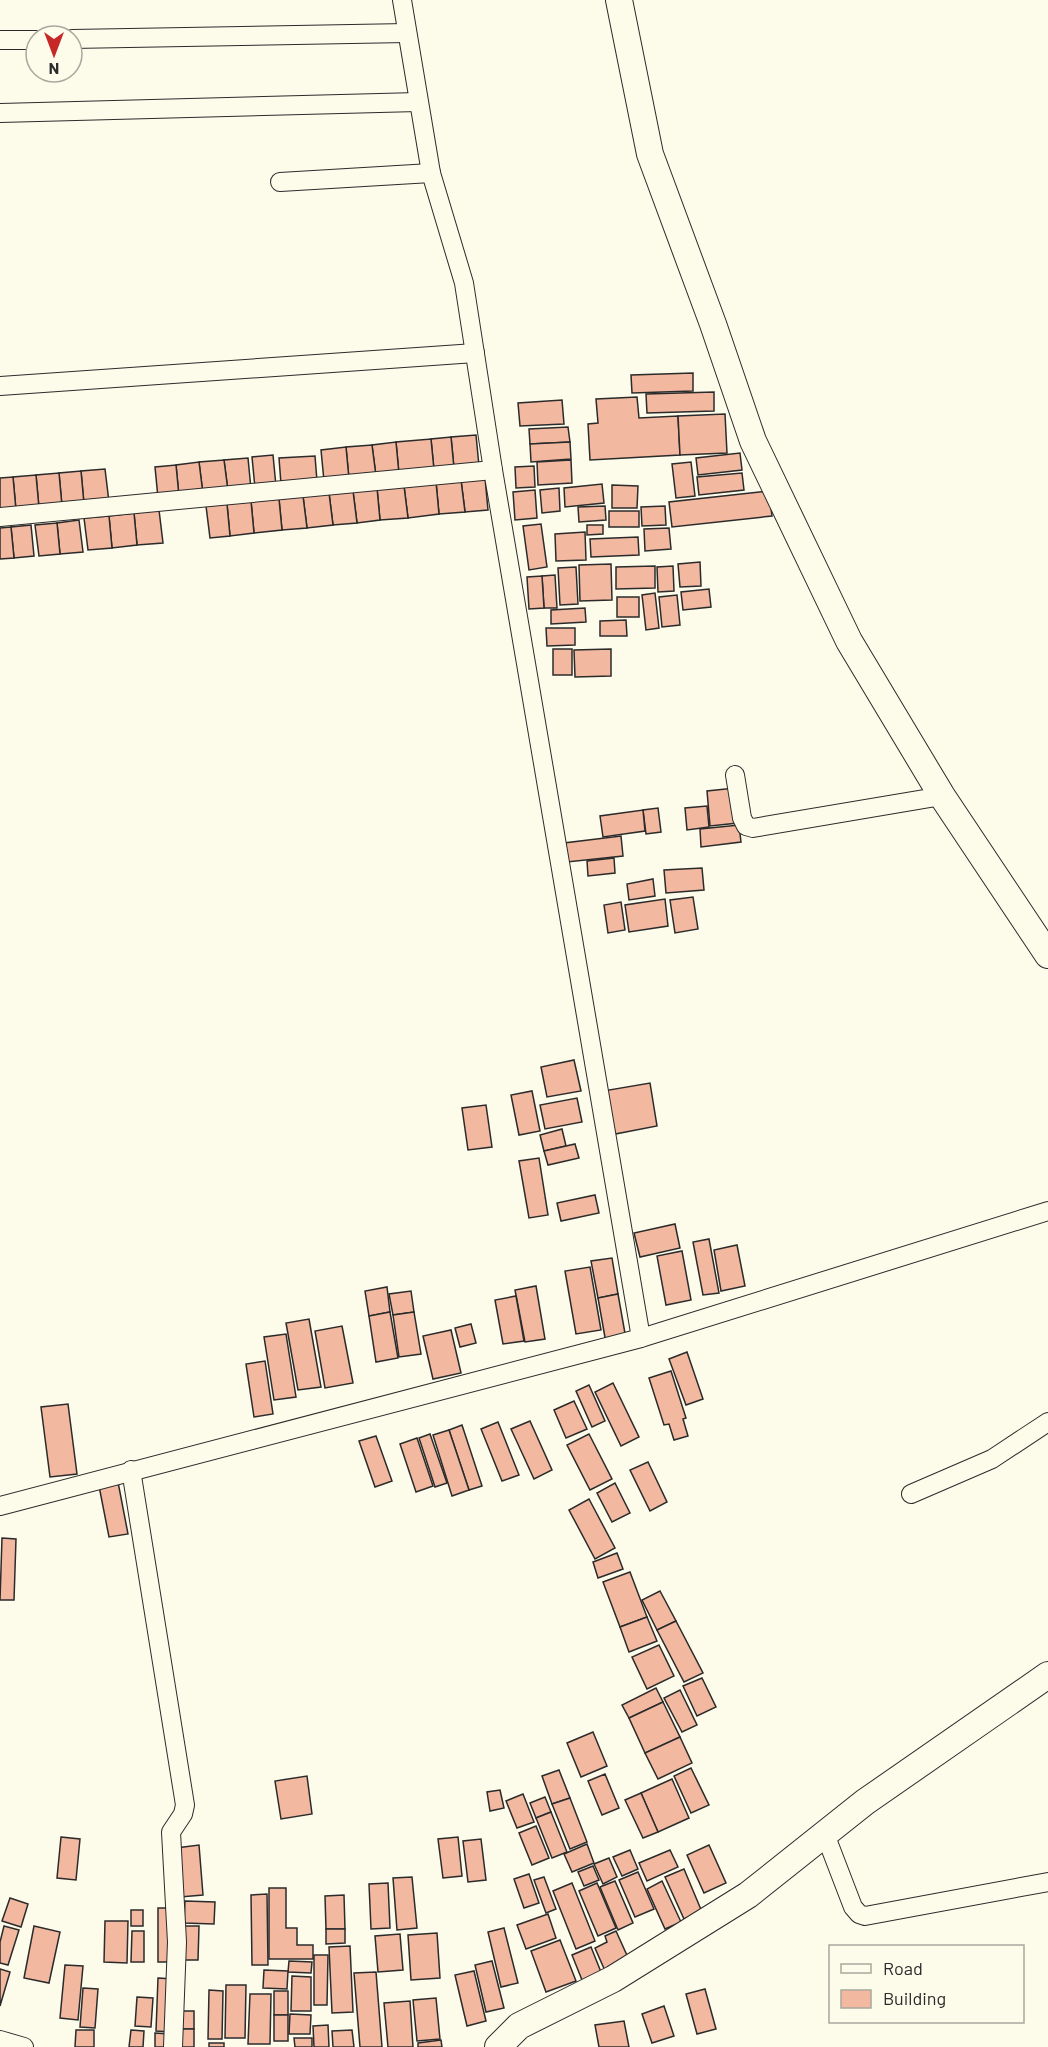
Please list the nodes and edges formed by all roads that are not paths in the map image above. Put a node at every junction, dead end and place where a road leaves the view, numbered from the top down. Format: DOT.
graph roads {
  1 [pos="402,0"];
  2 [pos="619,0"];
  3 [pos="407,33"];
  4 [pos="84,39"];
  5 [pos="0,40"];
  6 [pos="24,40"];
  7 [pos="418,102"];
  8 [pos="0,113"];
  9 [pos="431,173"];
  10 [pos="280,182"];
  11 [pos="475,353"];
  12 [pos="0,386"];
  13 [pos="493,470"];
  14 [pos="0,517"];
  15 [pos="735,775"];
  16 [pos="942,796"];
  17 [pos="1048,955"];
  18 [pos="1048,1211"];
  19 [pos="641,1338"];
  20 [pos="1048,1422"];
  21 [pos="131,1470"];
  22 [pos="911,1494"];
  23 [pos="0,1506"];
  24 [pos="1048,1675"];
  25 [pos="825,1834"];
  26 [pos="1048,1882"];
  27 [pos="0,2040"];
  28 [pos="24,2047"];
  29 [pos="173,2047"];
  30 [pos="498,2047"];
  1 -- 3 [label="street"];
  2 -- 16 [label="main road"];
  3 -- 4 [label="street"];
  3 -- 7 [label="street"];
  5 -- 6 [label="street"];
  7 -- 8 [label="street"];
  7 -- 9 [label="street"];
  9 -- 10 [label="street"];
  9 -- 11 [label="street"];
  11 -- 12 [label="street"];
  11 -- 13 [label="street"];
  13 -- 14 [label="street"];
  13 -- 19 [label="street"];
  15 -- 16 [label="street"];
  16 -- 17 [label="main road"];
  18 -- 19 [label="street"];
  19 -- 21 [label="street"];
  20 -- 22 [label="street"];
  21 -- 23 [label="street"];
  21 -- 29 [label="street"];
  24 -- 25 [label="main road"];
  25 -- 26 [label="street"];
  25 -- 30 [label="main road"];
  27 -- 28 [label="street"];
}
